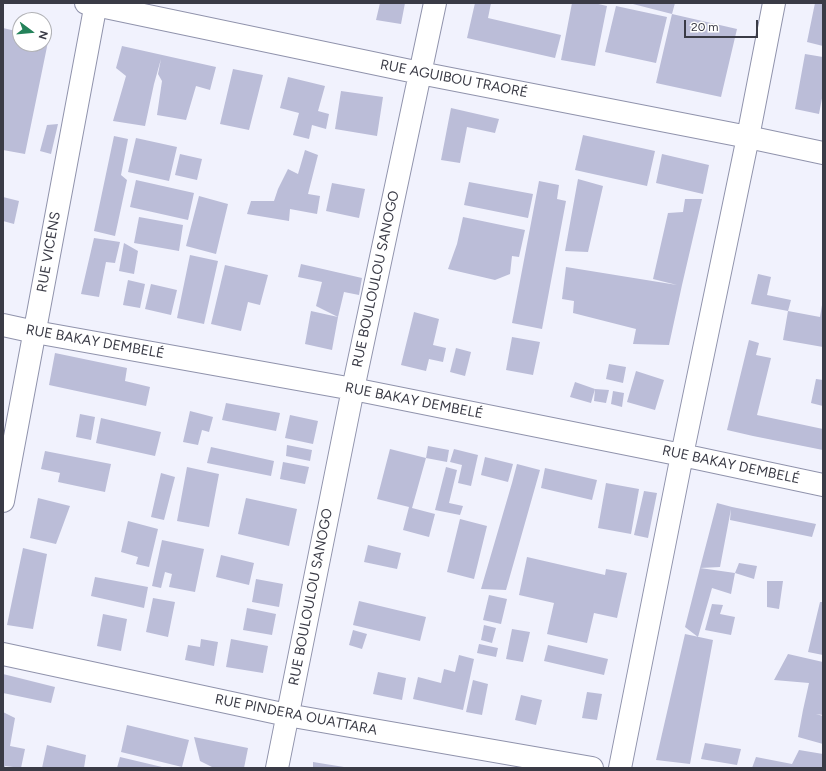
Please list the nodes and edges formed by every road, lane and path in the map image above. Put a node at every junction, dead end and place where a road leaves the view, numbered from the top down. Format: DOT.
graph roads {
  1 [pos="435,3"];
  2 [pos="774,3"];
  3 [pos="92,4"];
  4 [pos="420,73"];
  5 [pos="748,137"];
  6 [pos="823,153"];
  7 [pos="3,325"];
  8 [pos="35,332"];
  9 [pos="353,389"];
  10 [pos="682,455"];
  11 [pos="823,485"];
  12 [pos="3,501"];
  13 [pos="3,654"];
  14 [pos="287,715"];
  15 [pos="277,768"];
  16 [pos="592,768"];
  17 [pos="620,768"];
  1 -- 4 [label="street, RUE BOULOULOU SANOGO"];
  2 -- 5 [label="street"];
  3 -- 4 [label="street, RUE AGUIBOU TRAORÉ"];
  3 -- 8 [label="street, RUE VICENS"];
  4 -- 5 [label="street, RUE AGUIBOU TRAORÉ"];
  4 -- 9 [label="street, RUE BOULOULOU SANOGO"];
  5 -- 6 [label="street, RUE AGUIBOU TRAORÉ"];
  5 -- 10 [label="street"];
  7 -- 8 [label="street, RUE BAKAY DEMBELÉ"];
  8 -- 9 [label="street, RUE BAKAY DEMBELÉ"];
  8 -- 12 [label="street, RUE VICENS"];
  9 -- 10 [label="street, RUE BAKAY DEMBELÉ"];
  9 -- 14 [label="street, RUE BOULOULOU SANOGO"];
  10 -- 11 [label="street, RUE BAKAY DEMBELÉ"];
  10 -- 17 [label="street"];
  13 -- 14 [label="street, RUE PINDERA OUATTARA"];
  14 -- 15 [label="street, RUE BOULOULOU SANOGO"];
  14 -- 16 [label="street, RUE PINDERA OUATTARA"];
}
